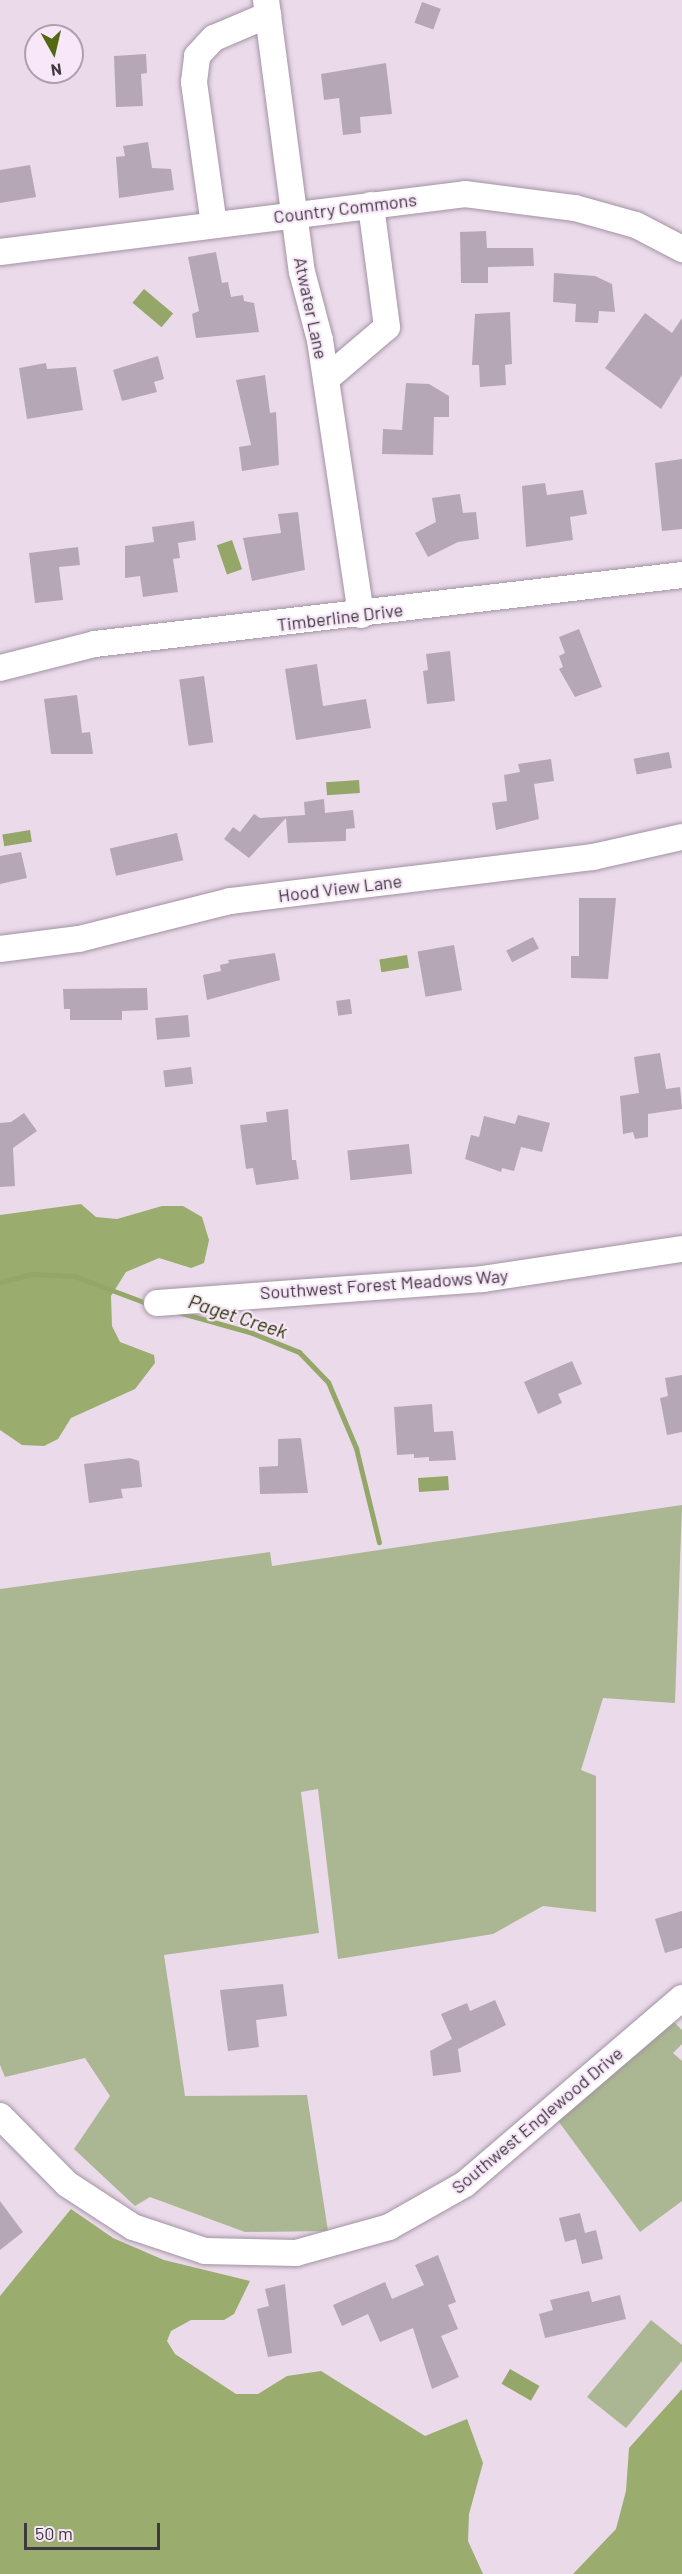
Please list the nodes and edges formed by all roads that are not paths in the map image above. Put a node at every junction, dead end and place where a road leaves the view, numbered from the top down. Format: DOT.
graph roads {
  1 [pos="267,7"];
  2 [pos="371,205"];
  3 [pos="295,214"];
  4 [pos="214,225"];
  5 [pos="682,249"];
  6 [pos="0,252"];
  7 [pos="326,379"];
  8 [pos="682,575"];
  9 [pos="361,615"];
  10 [pos="0,668"];
  11 [pos="682,837"];
  12 [pos="0,949"];
  13 [pos="682,1249"];
  14 [pos="157,1303"];
  15 [pos="682,1998"];
  16 [pos="0,2116"];
  1 -- 3 [label="street, Atwater Lane"];
  1 -- 4 [label="street"];
  2 -- 3 [label="street, Country Commons"];
  2 -- 5 [label="street, Country Commons"];
  2 -- 7 [label="street"];
  3 -- 4 [label="street, Country Commons"];
  3 -- 7 [label="street, Atwater Lane"];
  4 -- 6 [label="street, Country Commons"];
  7 -- 9 [label="street, Atwater Lane"];
  8 -- 9 [label="street, Timberline Drive"];
  9 -- 10 [label="street, Timberline Drive"];
  11 -- 12 [label="street, Hood View Lane"];
  13 -- 14 [label="street, Southwest Forest Meadows Way"];
  15 -- 16 [label="street, Southwest Englewood Drive"];
}
